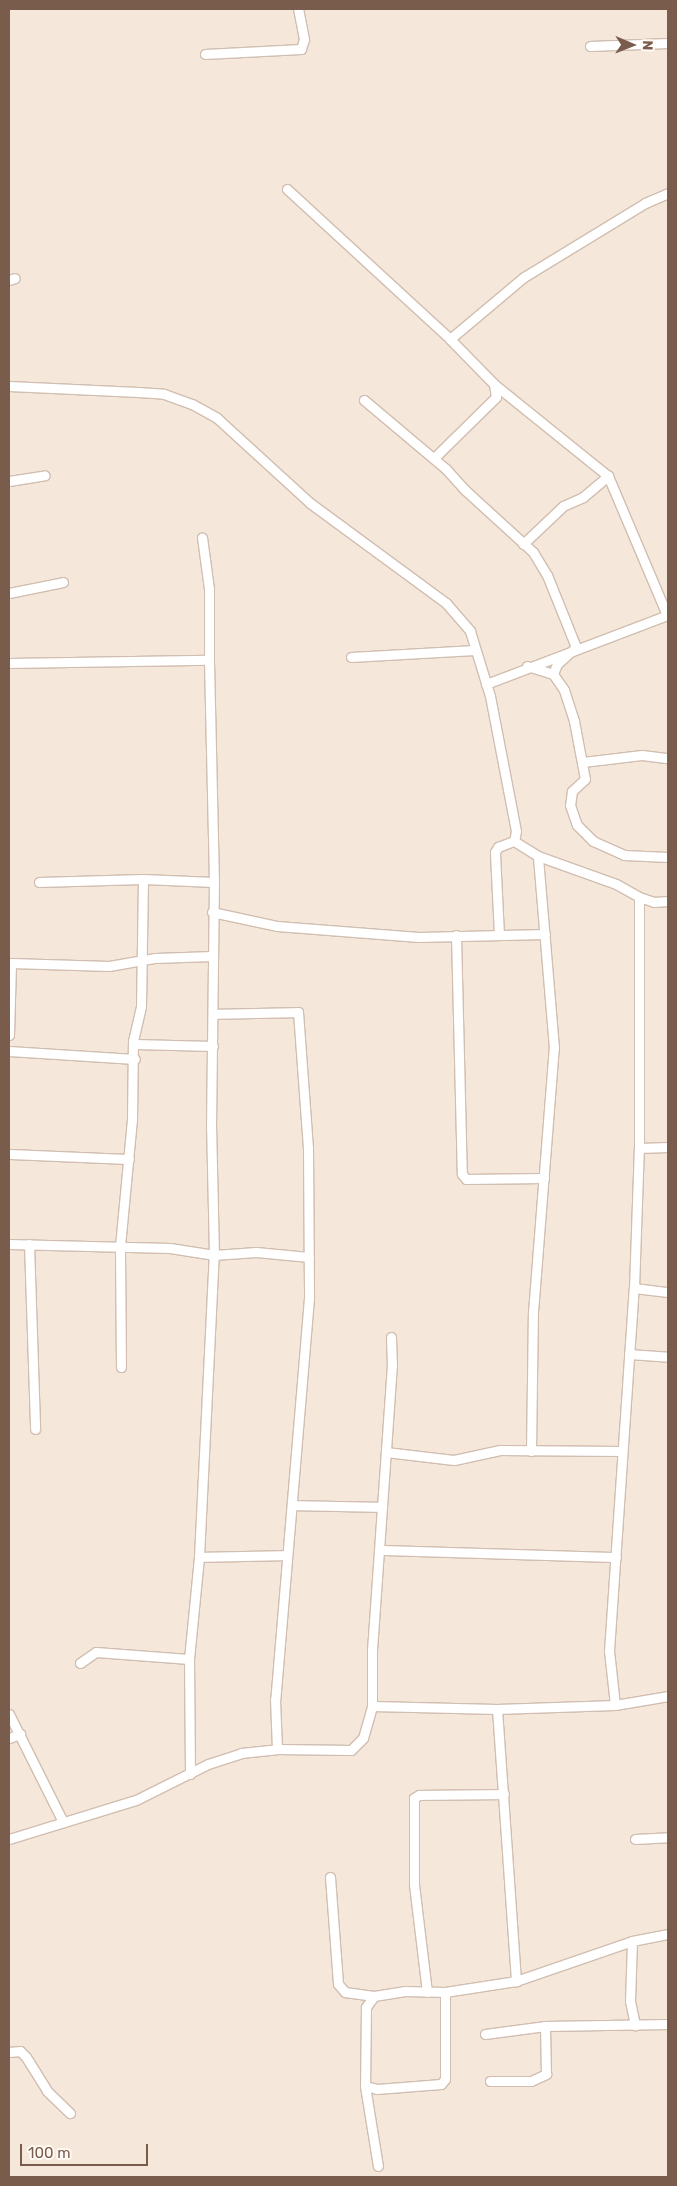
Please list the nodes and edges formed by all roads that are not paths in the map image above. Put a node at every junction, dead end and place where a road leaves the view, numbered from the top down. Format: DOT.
graph roads {
  1 [pos="298,9"];
  2 [pos="668,43"];
  3 [pos="590,46"];
  4 [pos="205,54"];
  5 [pos="287,189"];
  6 [pos="668,193"];
  7 [pos="450,339"];
  8 [pos="494,384"];
  9 [pos="9,386"];
  10 [pos="364,400"];
  11 [pos="434,458"];
  12 [pos="45,475"];
  13 [pos="608,476"];
  14 [pos="9,481"];
  15 [pos="202,537"];
  16 [pos="524,544"];
  17 [pos="63,582"];
  18 [pos="9,594"];
  19 [pos="668,615"];
  20 [pos="576,647"];
  21 [pos="475,650"];
  22 [pos="351,657"];
  23 [pos="209,660"];
  24 [pos="9,662"];
  25 [pos="527,666"];
  26 [pos="553,674"];
  27 [pos="486,684"];
  28 [pos="668,758"];
  29 [pos="583,762"];
  30 [pos="514,842"];
  31 [pos="538,856"];
  32 [pos="668,857"];
  33 [pos="143,879"];
  34 [pos="39,882"];
  35 [pos="214,882"];
  36 [pos="639,897"];
  37 [pos="668,901"];
  38 [pos="212,912"];
  39 [pos="546,934"];
  40 [pos="456,935"];
  41 [pos="499,935"];
  42 [pos="213,956"];
  43 [pos="140,962"];
  44 [pos="213,1014"];
  45 [pos="9,1035"];
  46 [pos="134,1044"];
  47 [pos="213,1046"];
  48 [pos="9,1051"];
  49 [pos="134,1059"];
  50 [pos="668,1147"];
  51 [pos="639,1148"];
  52 [pos="9,1154"];
  53 [pos="128,1159"];
  54 [pos="544,1178"];
  55 [pos="9,1244"];
  56 [pos="29,1244"];
  57 [pos="120,1246"];
  58 [pos="214,1255"];
  59 [pos="309,1257"];
  60 [pos="634,1288"];
  61 [pos="668,1292"];
  62 [pos="390,1338"];
  63 [pos="629,1354"];
  64 [pos="668,1357"];
  65 [pos="121,1367"];
  66 [pos="35,1429"];
  67 [pos="621,1451"];
  68 [pos="386,1452"];
  69 [pos="531,1452"];
  70 [pos="293,1505"];
  71 [pos="382,1507"];
  72 [pos="380,1550"];
  73 [pos="287,1555"];
  74 [pos="199,1556"];
  75 [pos="616,1557"];
  76 [pos="189,1659"];
  77 [pos="80,1663"];
  78 [pos="668,1696"];
  79 [pos="615,1705"];
  80 [pos="372,1706"];
  81 [pos="497,1709"];
  82 [pos="9,1714"];
  83 [pos="20,1734"];
  84 [pos="9,1738"];
  85 [pos="277,1749"];
  86 [pos="190,1774"];
  87 [pos="504,1794"];
  88 [pos="63,1822"];
  89 [pos="668,1837"];
  90 [pos="9,1839"];
  91 [pos="634,1839"];
  92 [pos="330,1877"];
  93 [pos="668,1934"];
  94 [pos="632,1940"];
  95 [pos="516,1981"];
  96 [pos="427,1992"];
  97 [pos="445,1992"];
  98 [pos="374,1996"];
  99 [pos="668,2024"];
  100 [pos="635,2025"];
  101 [pos="545,2026"];
  102 [pos="485,2034"];
  103 [pos="9,2052"];
  104 [pos="490,2081"];
  105 [pos="365,2086"];
  106 [pos="70,2114"];
  107 [pos="378,2166"];
  1 -- 4 [label="street"];
  2 -- 3 [label="street"];
  5 -- 7 [label="street"];
  6 -- 7 [label="street"];
  7 -- 8 [label="street"];
  8 -- 11 [label="street"];
  8 -- 13 [label="street"];
  9 -- 21 [label="street"];
  10 -- 11 [label="street"];
  11 -- 16 [label="street"];
  12 -- 14 [label="street"];
  13 -- 16 [label="street"];
  13 -- 19 [label="street"];
  15 -- 23 [label="street"];
  16 -- 20 [label="street"];
  17 -- 18 [label="street"];
  19 -- 20 [label="street"];
  20 -- 25 [label="street"];
  20 -- 26 [label="street"];
  21 -- 22 [label="street"];
  21 -- 27 [label="street"];
  23 -- 24 [label="street"];
  23 -- 35 [label="street"];
  25 -- 26 [label="street"];
  25 -- 27 [label="street"];
  26 -- 29 [label="street"];
  27 -- 30 [label="street"];
  28 -- 29 [label="street"];
  29 -- 32 [label="street"];
  30 -- 31 [label="street"];
  30 -- 41 [label="street"];
  31 -- 36 [label="street"];
  31 -- 39 [label="street"];
  33 -- 34 [label="street"];
  33 -- 35 [label="street"];
  33 -- 43 [label="street"];
  35 -- 38 [label="street"];
  36 -- 37 [label="street"];
  36 -- 51 [label="street"];
  38 -- 40 [label="street"];
  38 -- 42 [label="street"];
  39 -- 41 [label="street"];
  39 -- 54 [label="street"];
  40 -- 41 [label="street"];
  40 -- 54 [label="street"];
  42 -- 43 [label="street"];
  42 -- 44 [label="street"];
  43 -- 45 [label="street"];
  43 -- 46 [label="street"];
  44 -- 47 [label="street"];
  44 -- 59 [label="street"];
  46 -- 47 [label="street"];
  46 -- 49 [label="street"];
  47 -- 58 [label="street"];
  48 -- 49 [label="street"];
  49 -- 53 [label="street"];
  50 -- 51 [label="street"];
  51 -- 60 [label="street"];
  52 -- 53 [label="street"];
  53 -- 57 [label="street"];
  54 -- 69 [label="street"];
  55 -- 56 [label="street"];
  56 -- 57 [label="street"];
  56 -- 66 [label="street"];
  57 -- 58 [label="street"];
  57 -- 65 [label="street"];
  58 -- 59 [label="street"];
  58 -- 74 [label="street"];
  59 -- 70 [label="street"];
  60 -- 61 [label="street"];
  60 -- 63 [label="street"];
  62 -- 68 [label="street"];
  63 -- 64 [label="street"];
  63 -- 67 [label="street"];
  67 -- 69 [label="street"];
  67 -- 75 [label="street"];
  68 -- 69 [label="street"];
  68 -- 71 [label="street"];
  70 -- 71 [label="street"];
  70 -- 73 [label="street"];
  71 -- 72 [label="street"];
  72 -- 75 [label="street"];
  72 -- 80 [label="street"];
  73 -- 74 [label="street"];
  73 -- 85 [label="street"];
  74 -- 76 [label="street"];
  75 -- 79 [label="street"];
  76 -- 77 [label="street"];
  76 -- 86 [label="street"];
  78 -- 79 [label="street"];
  79 -- 81 [label="street"];
  80 -- 81 [label="street"];
  80 -- 85 [label="street"];
  81 -- 87 [label="street"];
  82 -- 83 [label="street"];
  83 -- 84 [label="street"];
  83 -- 88 [label="street"];
  85 -- 86 [label="street"];
  86 -- 88 [label="street"];
  87 -- 95 [label="street"];
  87 -- 96 [label="street"];
  88 -- 90 [label="street"];
  89 -- 91 [label="street"];
  92 -- 98 [label="street"];
  93 -- 94 [label="street"];
  94 -- 95 [label="street"];
  94 -- 100 [label="street"];
  95 -- 97 [label="street"];
  96 -- 97 [label="street"];
  96 -- 98 [label="street"];
  97 -- 105 [label="street"];
  98 -- 105 [label="street"];
  99 -- 100 [label="street"];
  100 -- 101 [label="street"];
  101 -- 102 [label="street"];
  101 -- 104 [label="street"];
  103 -- 106 [label="street"];
  105 -- 107 [label="street"];
}
